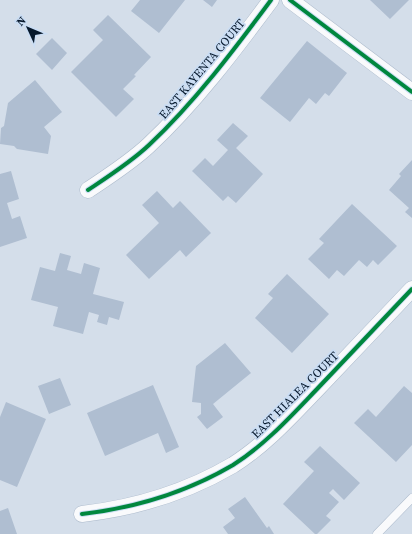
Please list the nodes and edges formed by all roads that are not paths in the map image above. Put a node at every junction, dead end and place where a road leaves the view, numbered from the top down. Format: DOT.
graph roads {
  1 [pos="271,0"];
  2 [pos="290,0"];
  3 [pos="412,92"];
  4 [pos="88,190"];
  5 [pos="412,289"];
  6 [pos="412,498"];
  7 [pos="82,514"];
  8 [pos="377,534"];
  1 -- 4 [label="street, EAST KAYENTA COURT"];
  2 -- 3 [label="street"];
  5 -- 7 [label="street, EAST HIALEA COURT"];
  6 -- 8 [label="lane"];
}
